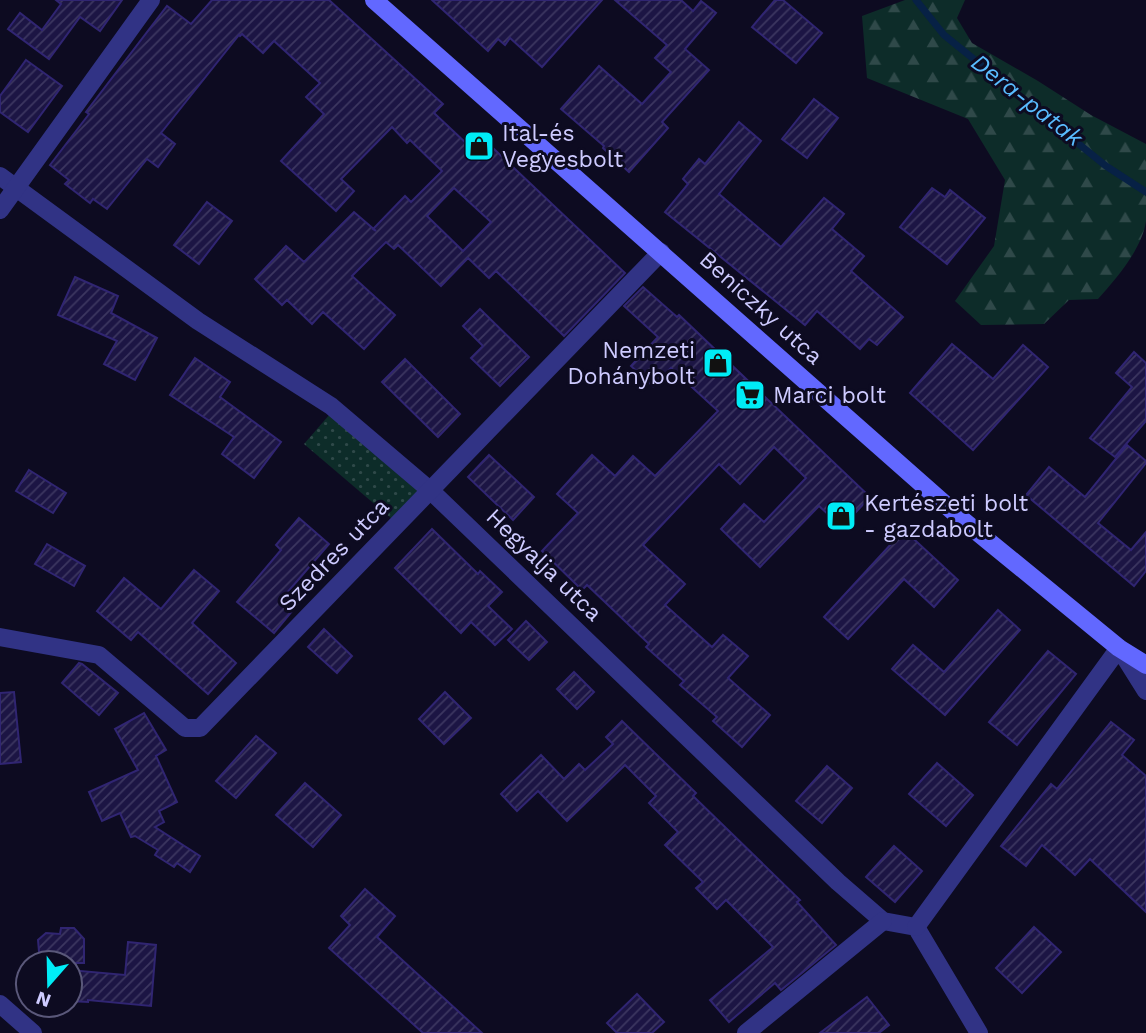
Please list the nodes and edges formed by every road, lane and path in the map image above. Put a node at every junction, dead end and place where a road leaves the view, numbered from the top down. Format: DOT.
graph roads {
  1 [pos="151,0"];
  2 [pos="374,0"];
  3 [pos="0,176"];
  4 [pos="15,187"];
  5 [pos="0,210"];
  6 [pos="661,252"];
  7 [pos="431,491"];
  8 [pos="0,637"];
  9 [pos="1119,648"];
  10 [pos="1146,665"];
  11 [pos="1146,691"];
  12 [pos="883,921"];
  13 [pos="916,926"];
  14 [pos="0,1004"];
  15 [pos="33,1033"];
  16 [pos="746,1033"];
  17 [pos="979,1033"];
  1 -- 4 [label="street"];
  2 -- 6 [label="main road, Beniczky utca"];
  3 -- 4 [label="street, Hegyalja utca"];
  4 -- 5 [label="street"];
  4 -- 7 [label="street, Hegyalja utca"];
  6 -- 7 [label="street, Szedres utca"];
  6 -- 9 [label="main road, Beniczky utca"];
  7 -- 8 [label="street, Szedres utca"];
  7 -- 12 [label="street, Hegyalja utca"];
  9 -- 10 [label="main road, Beniczky utca"];
  9 -- 11 [label="street"];
  9 -- 13 [label="street"];
  12 -- 13 [label="street"];
  12 -- 16 [label="street"];
  13 -- 17 [label="street"];
  14 -- 15 [label="street"];
}
